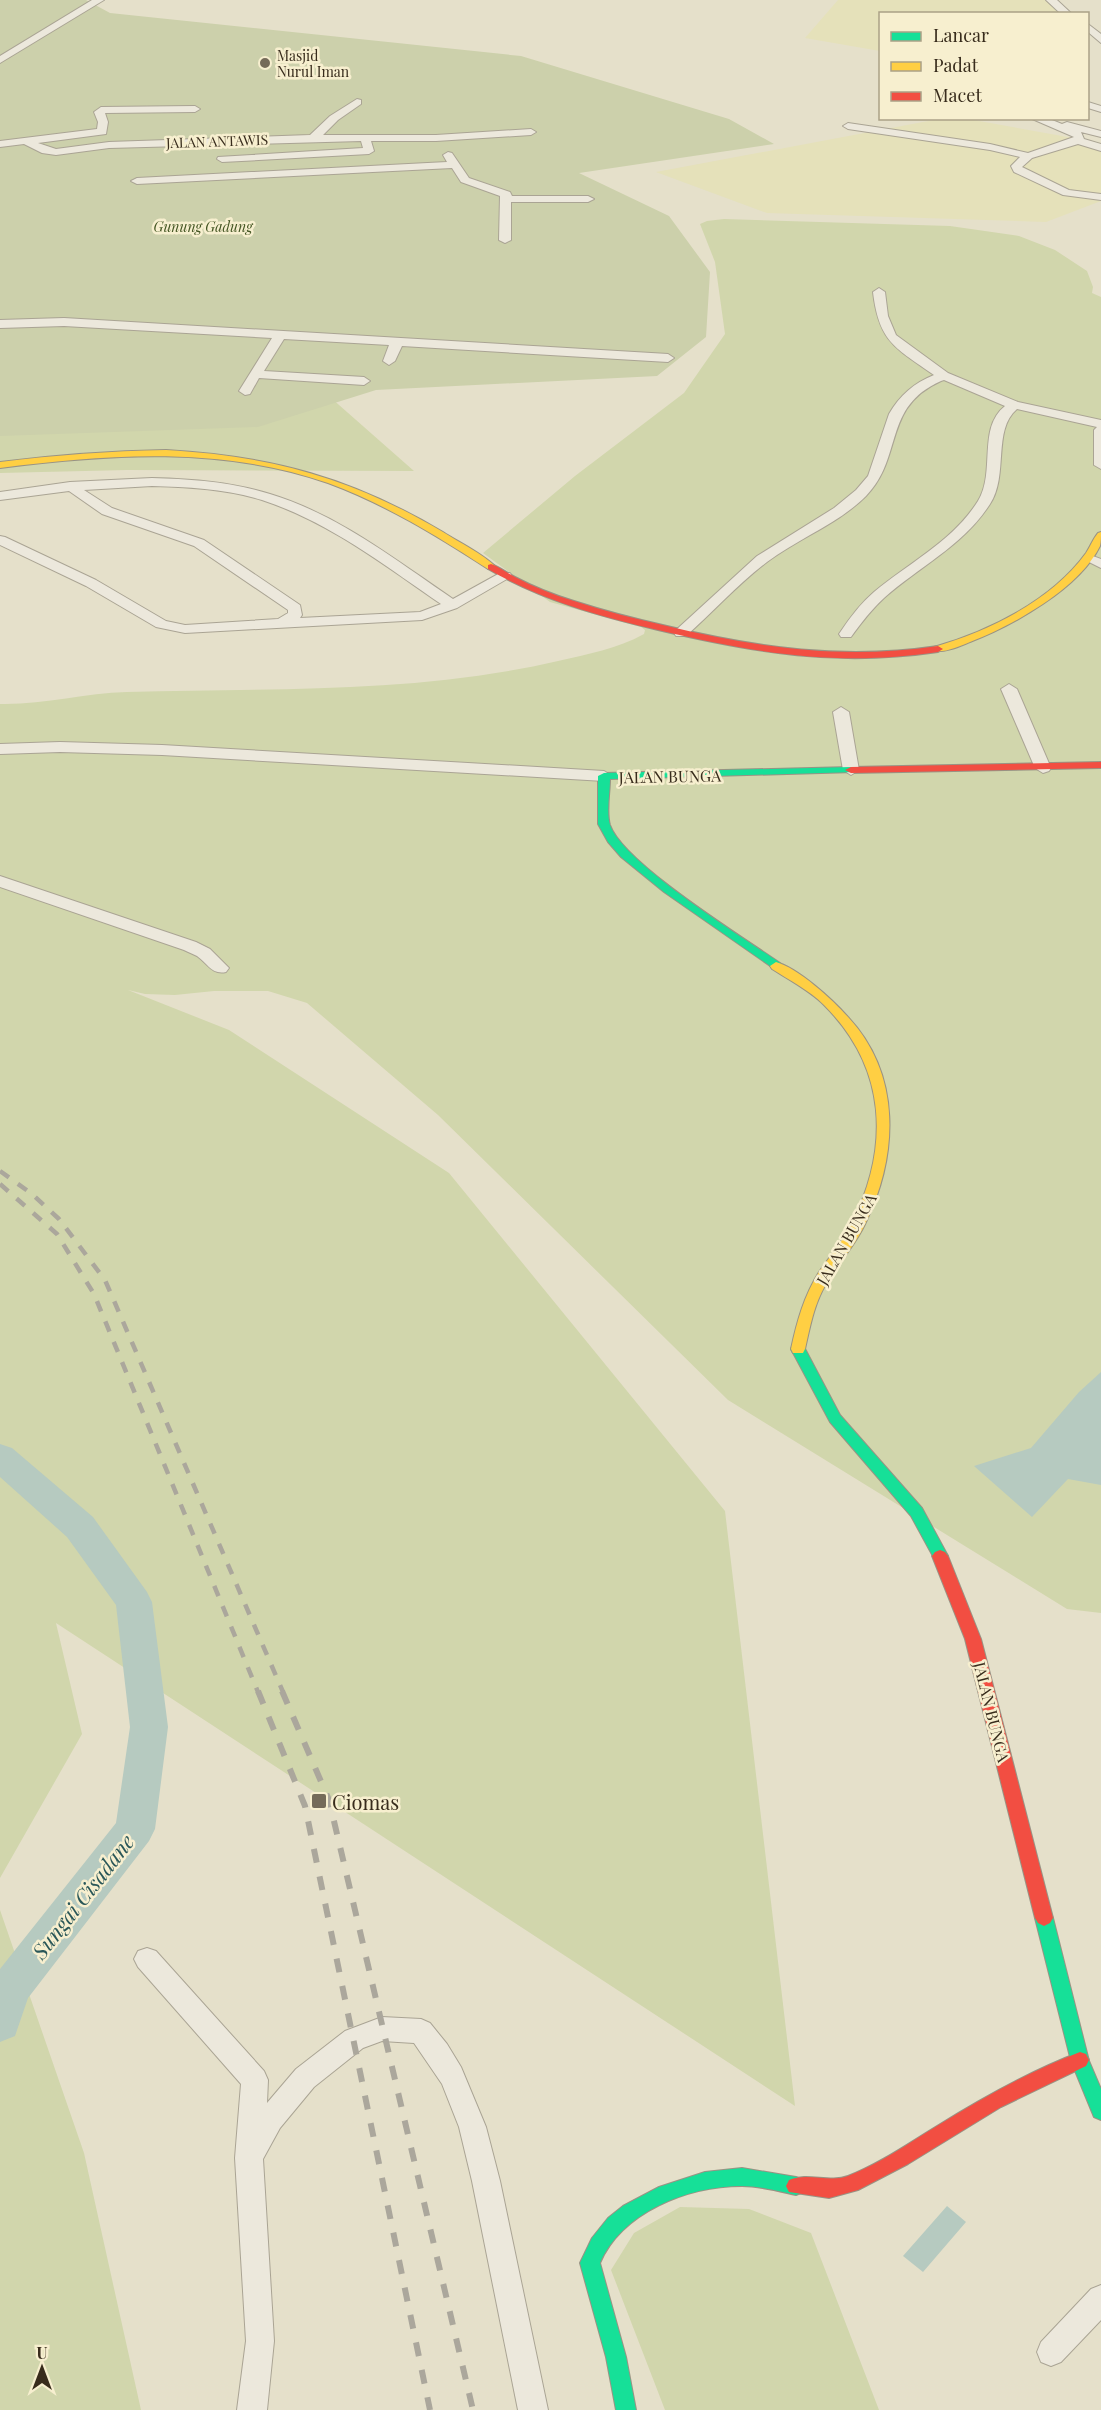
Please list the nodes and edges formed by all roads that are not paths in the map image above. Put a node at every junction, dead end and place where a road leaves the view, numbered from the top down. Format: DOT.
graph roads {
  1 [pos="99,0"];
  2 [pos="1051,0"];
  3 [pos="1065,12"];
  4 [pos="1089,28"];
  5 [pos="1101,40"];
  6 [pos="0,60"];
  7 [pos="357,102"];
  8 [pos="195,109"];
  9 [pos="879,119"];
  10 [pos="1041,120"];
  11 [pos="1052,120"];
  12 [pos="531,132"];
  13 [pos="1101,134"];
  14 [pos="313,138"];
  15 [pos="365,138"];
  16 [pos="420,138"];
  17 [pos="436,138"];
  18 [pos="1078,140"];
  19 [pos="26,141"];
  20 [pos="0,144"];
  21 [pos="1101,148"];
  22 [pos="379,151"];
  23 [pos="1028,156"];
  24 [pos="222,159"];
  25 [pos="453,162"];
  26 [pos="232,165"];
  27 [pos="220,172"];
  28 [pos="137,182"];
  29 [pos="1101,197"];
  30 [pos="507,199"];
  31 [pos="588,199"];
  32 [pos="505,240"];
  33 [pos="879,292"];
  34 [pos="0,324"];
  35 [pos="280,335"];
  36 [pos="397,342"];
  37 [pos="668,358"];
  38 [pos="389,361"];
  39 [pos="256,374"];
  40 [pos="945,376"];
  41 [pos="364,381"];
  42 [pos="245,391"];
  43 [pos="1014,405"];
  44 [pos="1101,424"];
  45 [pos="1101,430"];
  46 [pos="0,465"];
  47 [pos="1101,465"];
  48 [pos="69,486"];
  49 [pos="0,496"];
  50 [pos="1101,535"];
  51 [pos="0,540"];
  52 [pos="1095,561"];
  53 [pos="505,576"];
  54 [pos="452,605"];
  55 [pos="281,624"];
  56 [pos="681,633"];
  57 [pos="846,634"];
  58 [pos="1009,689"];
  59 [pos="841,712"];
  60 [pos="0,749"];
  61 [pos="1101,765"];
  62 [pos="1043,768"];
  63 [pos="851,770"];
  64 [pos="604,776"];
  65 [pos="0,881"];
  66 [pos="220,968"];
  67 [pos="147,1959"];
  68 [pos="1080,2060"];
  69 [pos="1101,2111"];
  70 [pos="249,2158"];
  71 [pos="1101,2299"];
  72 [pos="1051,2352"];
  73 [pos="252,2410"];
  74 [pos="533,2410"];
  75 [pos="626,2410"];
  1 -- 6 [label="street"];
  2 -- 3 [label="street"];
  4 -- 5 [label="street"];
  7 -- 14 [label="street"];
  8 -- 19 [label="street"];
  9 -- 23 [label="street"];
  10 -- 18 [label="street"];
  11 -- 13 [label="street"];
  12 -- 17 [label="street, JALAN ANTAWIS"];
  14 -- 15 [label="street, JALAN ANTAWIS"];
  14 -- 19 [label="street, JALAN ANTAWIS"];
  15 -- 16 [label="street, JALAN ANTAWIS"];
  15 -- 22 [label="street"];
  16 -- 17 [label="street, JALAN ANTAWIS"];
  16 -- 22 [label="street"];
  17 -- 25 [label="street"];
  18 -- 21 [label="street"];
  18 -- 23 [label="street"];
  19 -- 20 [label="street, JALAN ANTAWIS"];
  22 -- 24 [label="street"];
  22 -- 26 [label="street"];
  23 -- 29 [label="street"];
  25 -- 27 [label="street"];
  25 -- 28 [label="street"];
  25 -- 30 [label="street"];
  30 -- 31 [label="street"];
  30 -- 32 [label="street"];
  33 -- 40 [label="street"];
  34 -- 35 [label="street"];
  35 -- 36 [label="street"];
  35 -- 39 [label="street"];
  36 -- 37 [label="street"];
  36 -- 38 [label="street"];
  39 -- 41 [label="street"];
  39 -- 42 [label="street"];
  40 -- 43 [label="street"];
  40 -- 56 [label="street"];
  43 -- 44 [label="street"];
  43 -- 57 [label="street"];
  45 -- 47 [label="street"];
  46 -- 53 [label="street"];
  48 -- 49 [label="street"];
  48 -- 54 [label="street"];
  48 -- 55 [label="street"];
  50 -- 52 [label="street"];
  51 -- 55 [label="street"];
  52 -- 56 [label="street"];
  53 -- 54 [label="street"];
  53 -- 56 [label="street"];
  54 -- 55 [label="street"];
  58 -- 62 [label="street"];
  59 -- 63 [label="street"];
  60 -- 64 [label="street"];
  61 -- 62 [label="street, JALAN BUNGA"];
  62 -- 63 [label="street, JALAN BUNGA"];
  63 -- 64 [label="street, JALAN BUNGA"];
  64 -- 68 [label="street, JALAN BUNGA"];
  65 -- 66 [label="street"];
  67 -- 70 [label="street"];
  68 -- 69 [label="street, JALAN BUNGA"];
  68 -- 75 [label="street"];
  70 -- 73 [label="street"];
  70 -- 74 [label="street"];
  71 -- 72 [label="street"];
}
